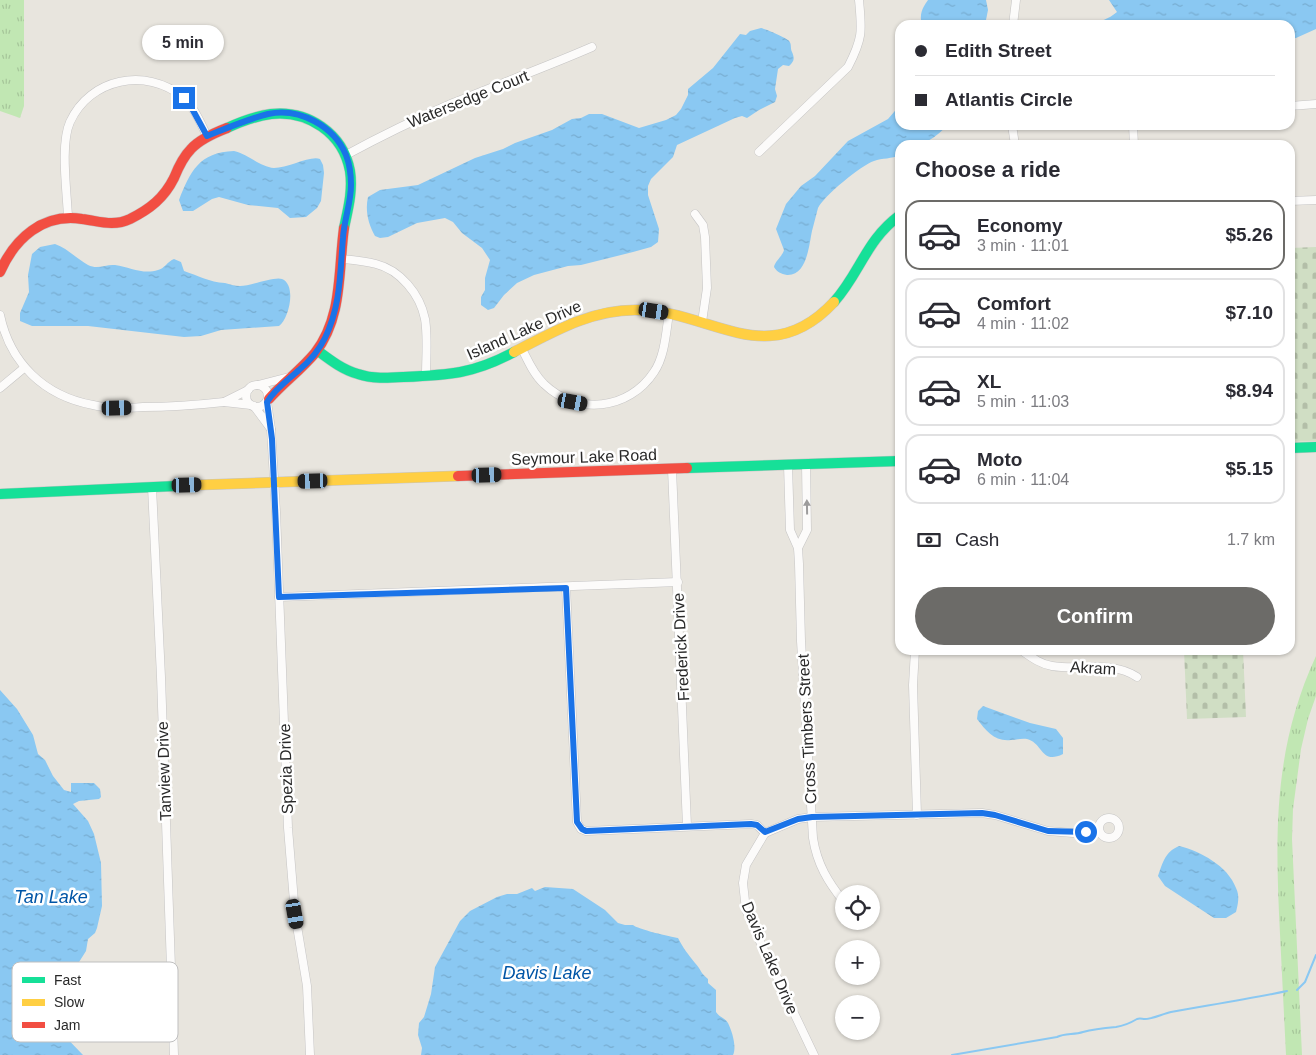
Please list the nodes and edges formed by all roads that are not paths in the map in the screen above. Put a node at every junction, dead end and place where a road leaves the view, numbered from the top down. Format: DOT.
graph roads {
  1 [pos="859,0"];
  2 [pos="1016,0"];
  3 [pos="1014,20"];
  4 [pos="592,47"];
  5 [pos="1316,104"];
  6 [pos="1295,106"];
  7 [pos="207,136"];
  8 [pos="759,152"];
  9 [pos="346,155"];
  10 [pos="1316,200"];
  11 [pos="1295,201"];
  12 [pos="695,214"];
  13 [pos="68,217"];
  14 [pos="895,219"];
  15 [pos="342,259"];
  16 [pos="0,272"];
  17 [pos="669,313"];
  18 [pos="0,315"];
  19 [pos="702,322"];
  20 [pos="522,349"];
  21 [pos="318,351"];
  22 [pos="24,368"];
  23 [pos="426,376"];
  24 [pos="289,378"];
  25 [pos="258,385"];
  26 [pos="0,388"];
  27 [pos="248,390"];
  28 [pos="268,400"];
  29 [pos="224,402"];
  30 [pos="252,405"];
  31 [pos="271,429"];
  32 [pos="1316,447"];
  33 [pos="1295,448"];
  34 [pos="895,461"];
  35 [pos="806,464"];
  36 [pos="788,465"];
  37 [pos="672,469"];
  38 [pos="274,482"];
  39 [pos="152,486"];
  40 [pos="0,494"];
  41 [pos="798,548"];
  42 [pos="678,582"];
  43 [pos="566,588"];
  44 [pos="279,597"];
  45 [pos="915,655"];
  46 [pos="1028,655"];
  47 [pos="1137,677"];
  48 [pos="917,815"];
  49 [pos="812,817"];
  50 [pos="687,826"];
  51 [pos="1099,831"];
  52 [pos="765,832"];
  53 [pos="835,890"];
  54 [pos="171,962"];
  55 [pos="174,1042"];
  56 [pos="174,1055"];
  57 [pos="310,1055"];
  58 [pos="814,1055"];
  1 -- 8 [label="street"];
  2 -- 3 [label="street"];
  4 -- 9 [label="street, Watersedge Court"];
  5 -- 6 [label="street"];
  7 -- 9 [label="street"];
  7 -- 13 [label="street"];
  7 -- 13 [label="street"];
  9 -- 15 [label="street"];
  10 -- 11 [label="street"];
  12 -- 19 [label="street"];
  13 -- 16 [label="street"];
  14 -- 19 [label="street, Island Lake Drive"];
  15 -- 21 [label="street"];
  15 -- 23 [label="street"];
  17 -- 19 [label="street, Island Lake Drive"];
  17 -- 20 [label="street, Island Lake Drive"];
  17 -- 20 [label="street"];
  18 -- 22 [label="street"];
  20 -- 23 [label="street, Island Lake Drive"];
  21 -- 23 [label="street, Island Lake Drive"];
  21 -- 24 [label="street"];
  22 -- 26 [label="street"];
  22 -- 29 [label="street"];
  24 -- 25 [label="street"];
  24 -- 28 [label="street"];
  25 -- 27 [label="street"];
  25 -- 28 [label="street"];
  27 -- 29 [label="street"];
  27 -- 30 [label="street"];
  28 -- 30 [label="street"];
  28 -- 31 [label="street, Spezia Drive"];
  29 -- 30 [label="street"];
  30 -- 31 [label="street"];
  31 -- 38 [label="street, Spezia Drive"];
  32 -- 33 [label="street"];
  34 -- 35 [label="street, Seymour Lake Road"];
  35 -- 36 [label="street, Seymour Lake Road"];
  41 -- 35 [label="street, Cross Timbers Street, one-way"];
  36 -- 37 [label="street, Seymour Lake Road"];
  36 -- 41 [label="street, Cross Timbers Street"];
  37 -- 38 [label="street, Seymour Lake Road"];
  37 -- 42 [label="street, Frederick Drive"];
  38 -- 39 [label="street, Seymour Lake Road"];
  38 -- 44 [label="street, Spezia Drive"];
  39 -- 40 [label="street, Seymour Lake Road"];
  39 -- 54 [label="street, Tanview Drive"];
  41 -- 49 [label="street, Cross Timbers Street"];
  42 -- 43 [label="street"];
  42 -- 50 [label="street, Frederick Drive"];
  43 -- 44 [label="street"];
  43 -- 50 [label="street"];
  44 -- 57 [label="street, Spezia Drive"];
  45 -- 48 [label="street"];
  46 -- 47 [label="street, Akram"];
  48 -- 49 [label="street"];
  48 -- 51 [label="street"];
  49 -- 52 [label="street"];
  49 -- 53 [label="street, Cross Timbers Street"];
  50 -- 52 [label="street"];
  52 -- 58 [label="street, Davis Lake Drive"];
  55 -- 56 [label="street, Tanview Drive"];
}
